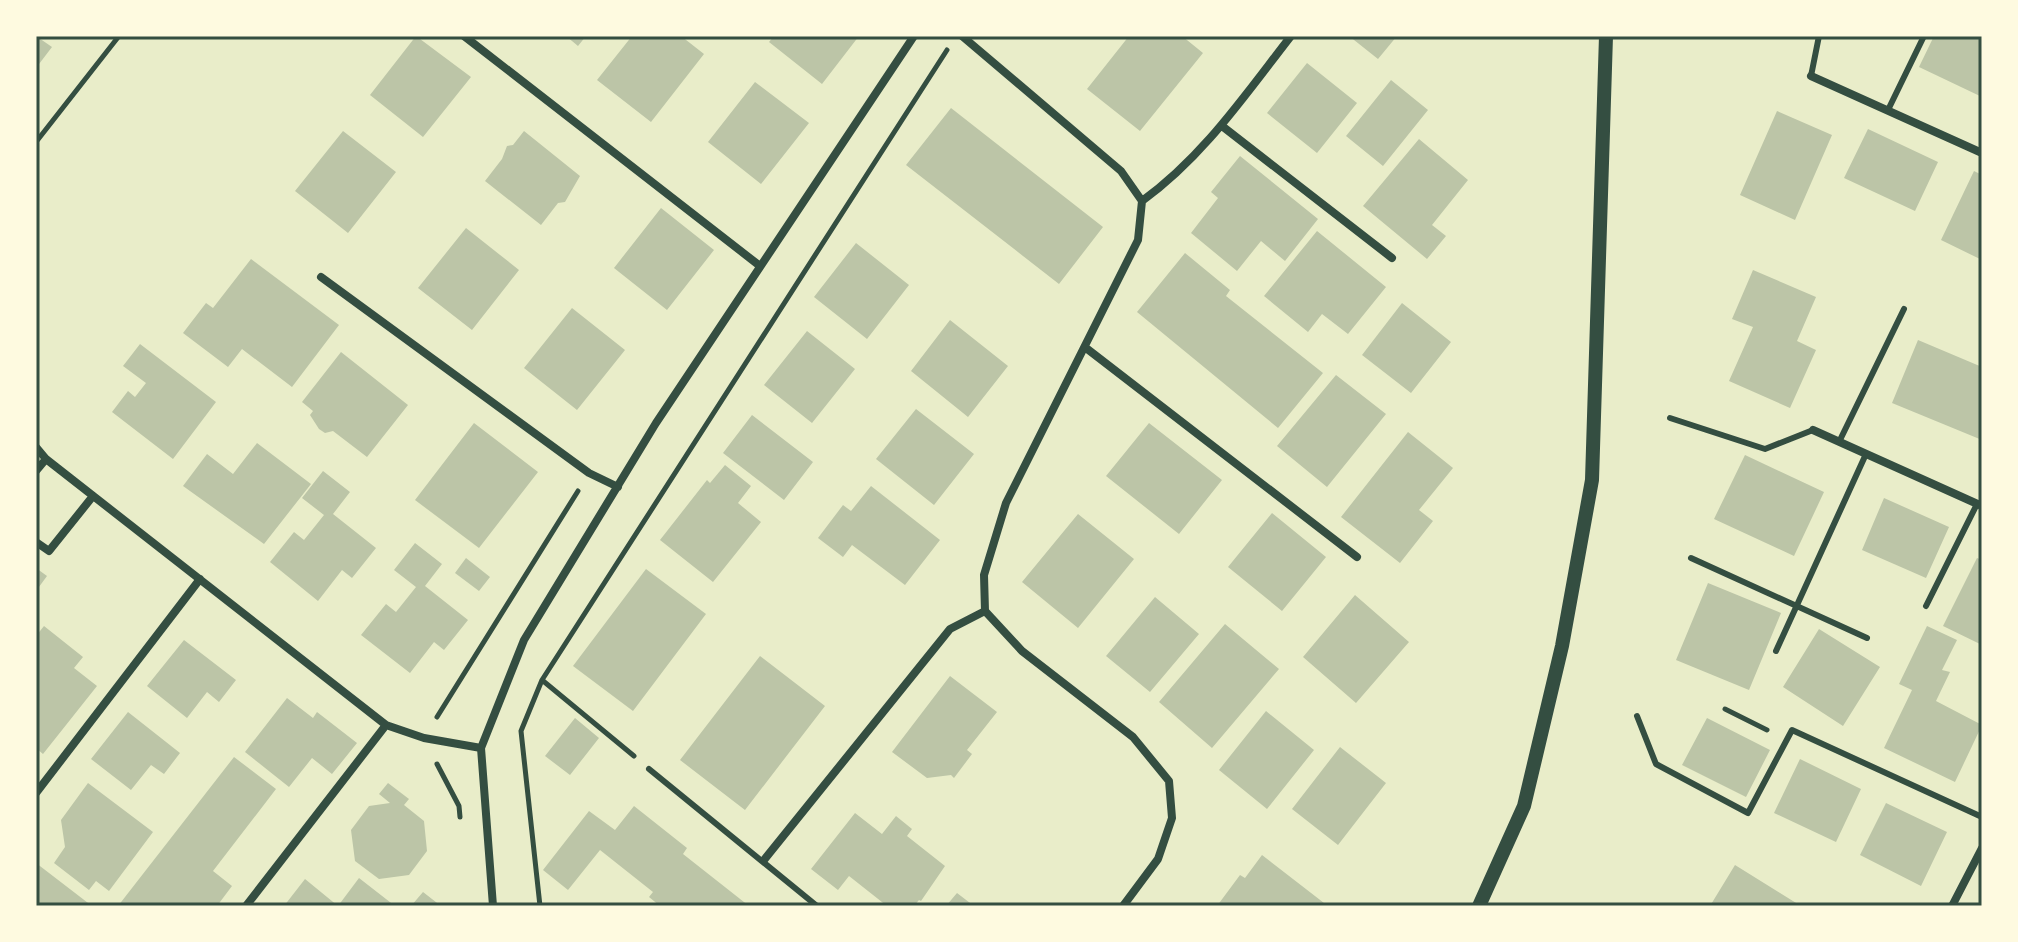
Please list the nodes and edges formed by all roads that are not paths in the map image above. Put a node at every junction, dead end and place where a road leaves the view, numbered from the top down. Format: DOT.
graph roads {
  1 [pos="464,36"];
  2 [pos="914,36"];
  3 [pos="962,36"];
  4 [pos="1291,36"];
  5 [pos="1606,36"];
  6 [pos="1819,36"];
  7 [pos="1924,36"];
  8 [pos="1811,76"];
  9 [pos="1888,110"];
  10 [pos="1222,126"];
  11 [pos="1982,153"];
  12 [pos="1142,201"];
  13 [pos="1392,258"];
  14 [pos="760,266"];
  15 [pos="321,277"];
  16 [pos="1904,309"];
  17 [pos="1086,348"];
  18 [pos="1670,418"];
  19 [pos="1813,430"];
  20 [pos="1839,442"];
  21 [pos="36,447"];
  22 [pos="1866,454"];
  23 [pos="46,459"];
  24 [pos="36,471"];
  25 [pos="618,487"];
  26 [pos="93,496"];
  27 [pos="1980,505"];
  28 [pos="36,542"];
  29 [pos="1357,557"];
  30 [pos="1691,558"];
  31 [pos="200,579"];
  32 [pos="1926,606"];
  33 [pos="1797,607"];
  34 [pos="985,611"];
  35 [pos="1867,638"];
  36 [pos="1776,651"];
  37 [pos="1637,716"];
  38 [pos="386,725"];
  39 [pos="481,748"];
  40 [pos="649,769"];
  41 [pos="36,793"];
  42 [pos="1982,817"];
  43 [pos="1982,848"];
  44 [pos="764,860"];
  45 [pos="246,906"];
  46 [pos="493,906"];
  47 [pos="817,906"];
  48 [pos="1123,906"];
  49 [pos="1479,906"];
  50 [pos="1952,906"];
  1 -- 14 [label="street"];
  2 -- 14 [label="street"];
  3 -- 12 [label="street"];
  4 -- 10 [label="street"];
  5 -- 49 [label="street"];
  6 -- 8 [label="lane"];
  7 -- 9 [label="lane"];
  8 -- 9 [label="street"];
  9 -- 11 [label="street"];
  10 -- 12 [label="street"];
  10 -- 13 [label="street"];
  12 -- 17 [label="street"];
  14 -- 25 [label="street"];
  15 -- 25 [label="street"];
  16 -- 20 [label="lane"];
  17 -- 29 [label="street"];
  17 -- 34 [label="street"];
  18 -- 19 [label="lane"];
  19 -- 20 [label="street"];
  20 -- 22 [label="street"];
  21 -- 23 [label="street"];
  22 -- 27 [label="street"];
  22 -- 33 [label="lane"];
  23 -- 24 [label="street"];
  23 -- 26 [label="street"];
  25 -- 39 [label="street"];
  26 -- 28 [label="street"];
  26 -- 31 [label="street"];
  27 -- 32 [label="lane"];
  30 -- 33 [label="lane"];
  31 -- 38 [label="street"];
  31 -- 41 [label="street"];
  33 -- 35 [label="lane"];
  33 -- 36 [label="lane"];
  34 -- 44 [label="street"];
  34 -- 48 [label="street"];
  37 -- 42 [label="lane"];
  38 -- 39 [label="street"];
  38 -- 45 [label="street"];
  39 -- 46 [label="street"];
  40 -- 44 [label="lane"];
  43 -- 50 [label="street"];
  44 -- 47 [label="lane"];
}
